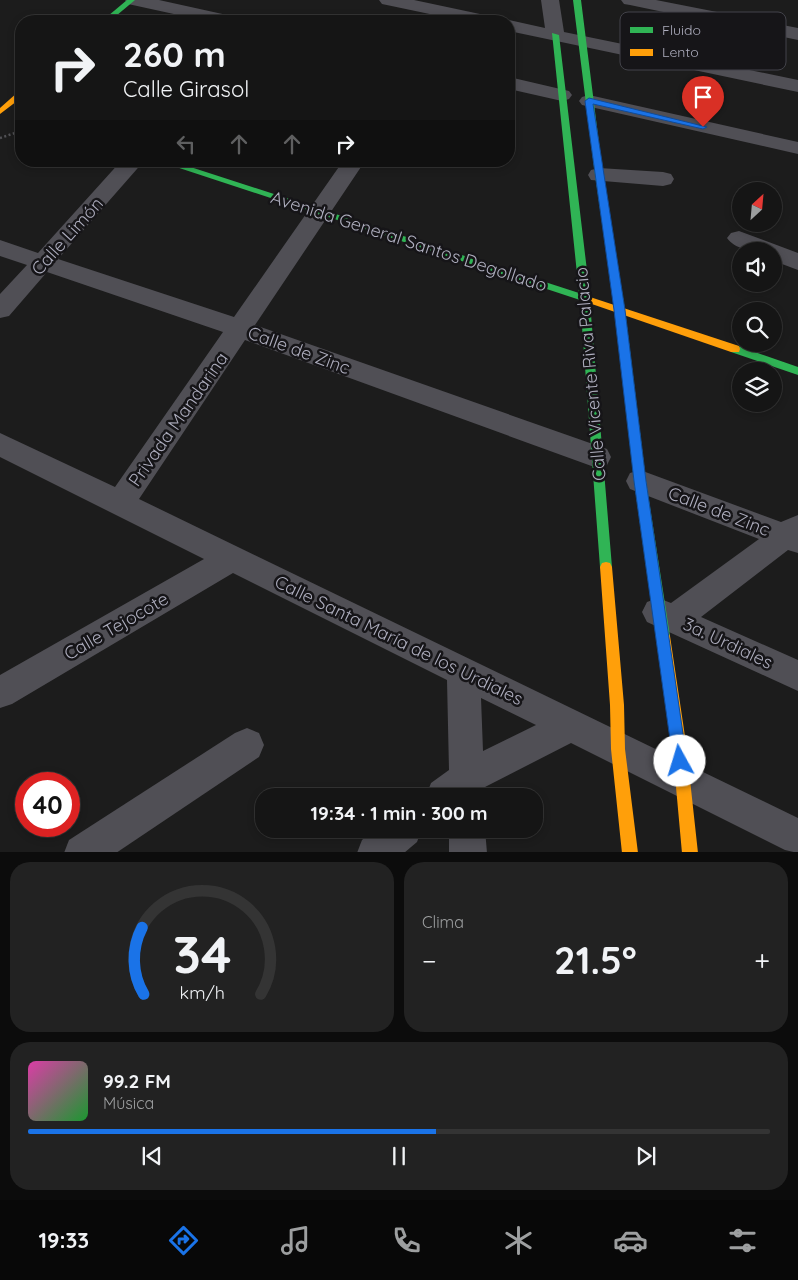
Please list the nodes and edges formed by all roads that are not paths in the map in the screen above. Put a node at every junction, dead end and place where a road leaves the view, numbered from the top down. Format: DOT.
graph roads {
  1 [pos="133,0"];
  2 [pos="388,0"];
  3 [pos="550,0"];
  4 [pos="577,0"];
  5 [pos="630,0"];
  6 [pos="689,12"];
  7 [pos="114,15"];
  8 [pos="202,15"];
  9 [pos="459,15"];
  10 [pos="515,27"];
  11 [pos="554,35"];
  12 [pos="583,41"];
  13 [pos="620,49"];
  14 [pos="722,70"];
  15 [pos="515,84"];
  16 [pos="798,86"];
  17 [pos="562,95"];
  18 [pos="15,100"];
  19 [pos="589,101"];
  20 [pos="4,111"];
  21 [pos="798,148"];
  22 [pos="128,167"];
  23 [pos="181,167"];
  24 [pos="350,167"];
  25 [pos="599,175"];
  26 [pos="663,179"];
  27 [pos="321,212"];
  28 [pos="738,238"];
  29 [pos="748,242"];
  30 [pos="0,248"];
  31 [pos="782,256"];
  32 [pos="798,262"];
  33 [pos="43,263"];
  34 [pos="585,299"];
  35 [pos="0,310"];
  36 [pos="620,310"];
  37 [pos="241,329"];
  38 [pos="798,371"];
  39 [pos="0,444"];
  40 [pos="597,457"];
  41 [pos="640,481"];
  42 [pos="120,503"];
  43 [pos="793,534"];
  44 [pos="232,558"];
  45 [pos="667,615"];
  46 [pos="462,672"];
  47 [pos="798,676"];
  48 [pos="0,693"];
  49 [pos="571,725"];
  50 [pos="247,745"];
  51 [pos="618,749"];
  52 [pos="682,780"];
  53 [pos="460,788"];
  54 [pos="463,788"];
  55 [pos="798,837"];
  56 [pos="393,838"];
  57 [pos="467,838"];
  58 [pos="82,852"];
  59 [pos="375,852"];
  60 [pos="468,852"];
  61 [pos="630,852"];
  62 [pos="690,852"];
  1 -- 7 [label="street"];
  1 -- 8 [label="street"];
  2 -- 9 [label="street"];
  3 -- 11 [label="street, Calle Vicente Riva Palacio"];
  4 -- 12 [label="street, Calle Vicente Riva Palacio"];
  5 -- 6 [label="street"];
  10 -- 11 [label="street"];
  11 -- 12 [label="street"];
  11 -- 17 [label="street, Calle Vicente Riva Palacio"];
  12 -- 13 [label="street"];
  12 -- 19 [label="street, Calle Vicente Riva Palacio"];
  14 -- 16 [label="street"];
  15 -- 17 [label="street"];
  17 -- 34 [label="street, Calle Vicente Riva Palacio"];
  18 -- 20 [label="street"];
  19 -- 21 [label="street"];
  19 -- 25 [label="street, Calle Vicente Riva Palacio"];
  22 -- 33 [label="street, Calle Limón"];
  23 -- 27 [label="street, Avenida General Santos Degollado"];
  24 -- 27 [label="street, Privada Mandarina"];
  25 -- 26 [label="street"];
  25 -- 36 [label="street, Calle Vicente Riva Palacio"];
  27 -- 34 [label="street, Avenida General Santos Degollado"];
  27 -- 37 [label="street, Privada Mandarina"];
  28 -- 29 [label="street"];
  30 -- 33 [label="street, Calle de Zinc"];
  31 -- 32 [label="street"];
  33 -- 35 [label="street, Calle Limón"];
  33 -- 37 [label="street, Calle de Zinc"];
  34 -- 36 [label="street, Avenida General Santos Degollado"];
  34 -- 40 [label="street, Calle Vicente Riva Palacio"];
  36 -- 38 [label="street, Avenida General Santos Degollado"];
  36 -- 41 [label="street, Calle Vicente Riva Palacio"];
  37 -- 40 [label="street, Calle de Zinc"];
  37 -- 42 [label="street, Privada Mandarina"];
  39 -- 42 [label="street, Calle Santa María de los Urdiales"];
  40 -- 51 [label="street, Calle Vicente Riva Palacio"];
  41 -- 43 [label="street, Calle de Zinc"];
  41 -- 45 [label="street, Calle Vicente Riva Palacio"];
  42 -- 44 [label="street, Calle Santa María de los Urdiales"];
  43 -- 45 [label="street"];
  44 -- 46 [label="street, Calle Santa María de los Urdiales"];
  44 -- 48 [label="street, Calle Tejocote"];
  45 -- 47 [label="street, 3a. Urdiales"];
  45 -- 52 [label="street, Calle Vicente Riva Palacio"];
  46 -- 49 [label="street, Calle Santa María de los Urdiales"];
  46 -- 53 [label="street"];
  49 -- 51 [label="street, Calle Santa María de los Urdiales"];
  49 -- 54 [label="street"];
  50 -- 58 [label="street"];
  51 -- 52 [label="street, Calle Santa María de los Urdiales"];
  51 -- 61 [label="street, Calle Vicente Riva Palacio"];
  52 -- 55 [label="street, Calle Santa María de los Urdiales"];
  52 -- 62 [label="street, Calle Vicente Riva Palacio"];
  56 -- 59 [label="street"];
  57 -- 60 [label="street"];
}
